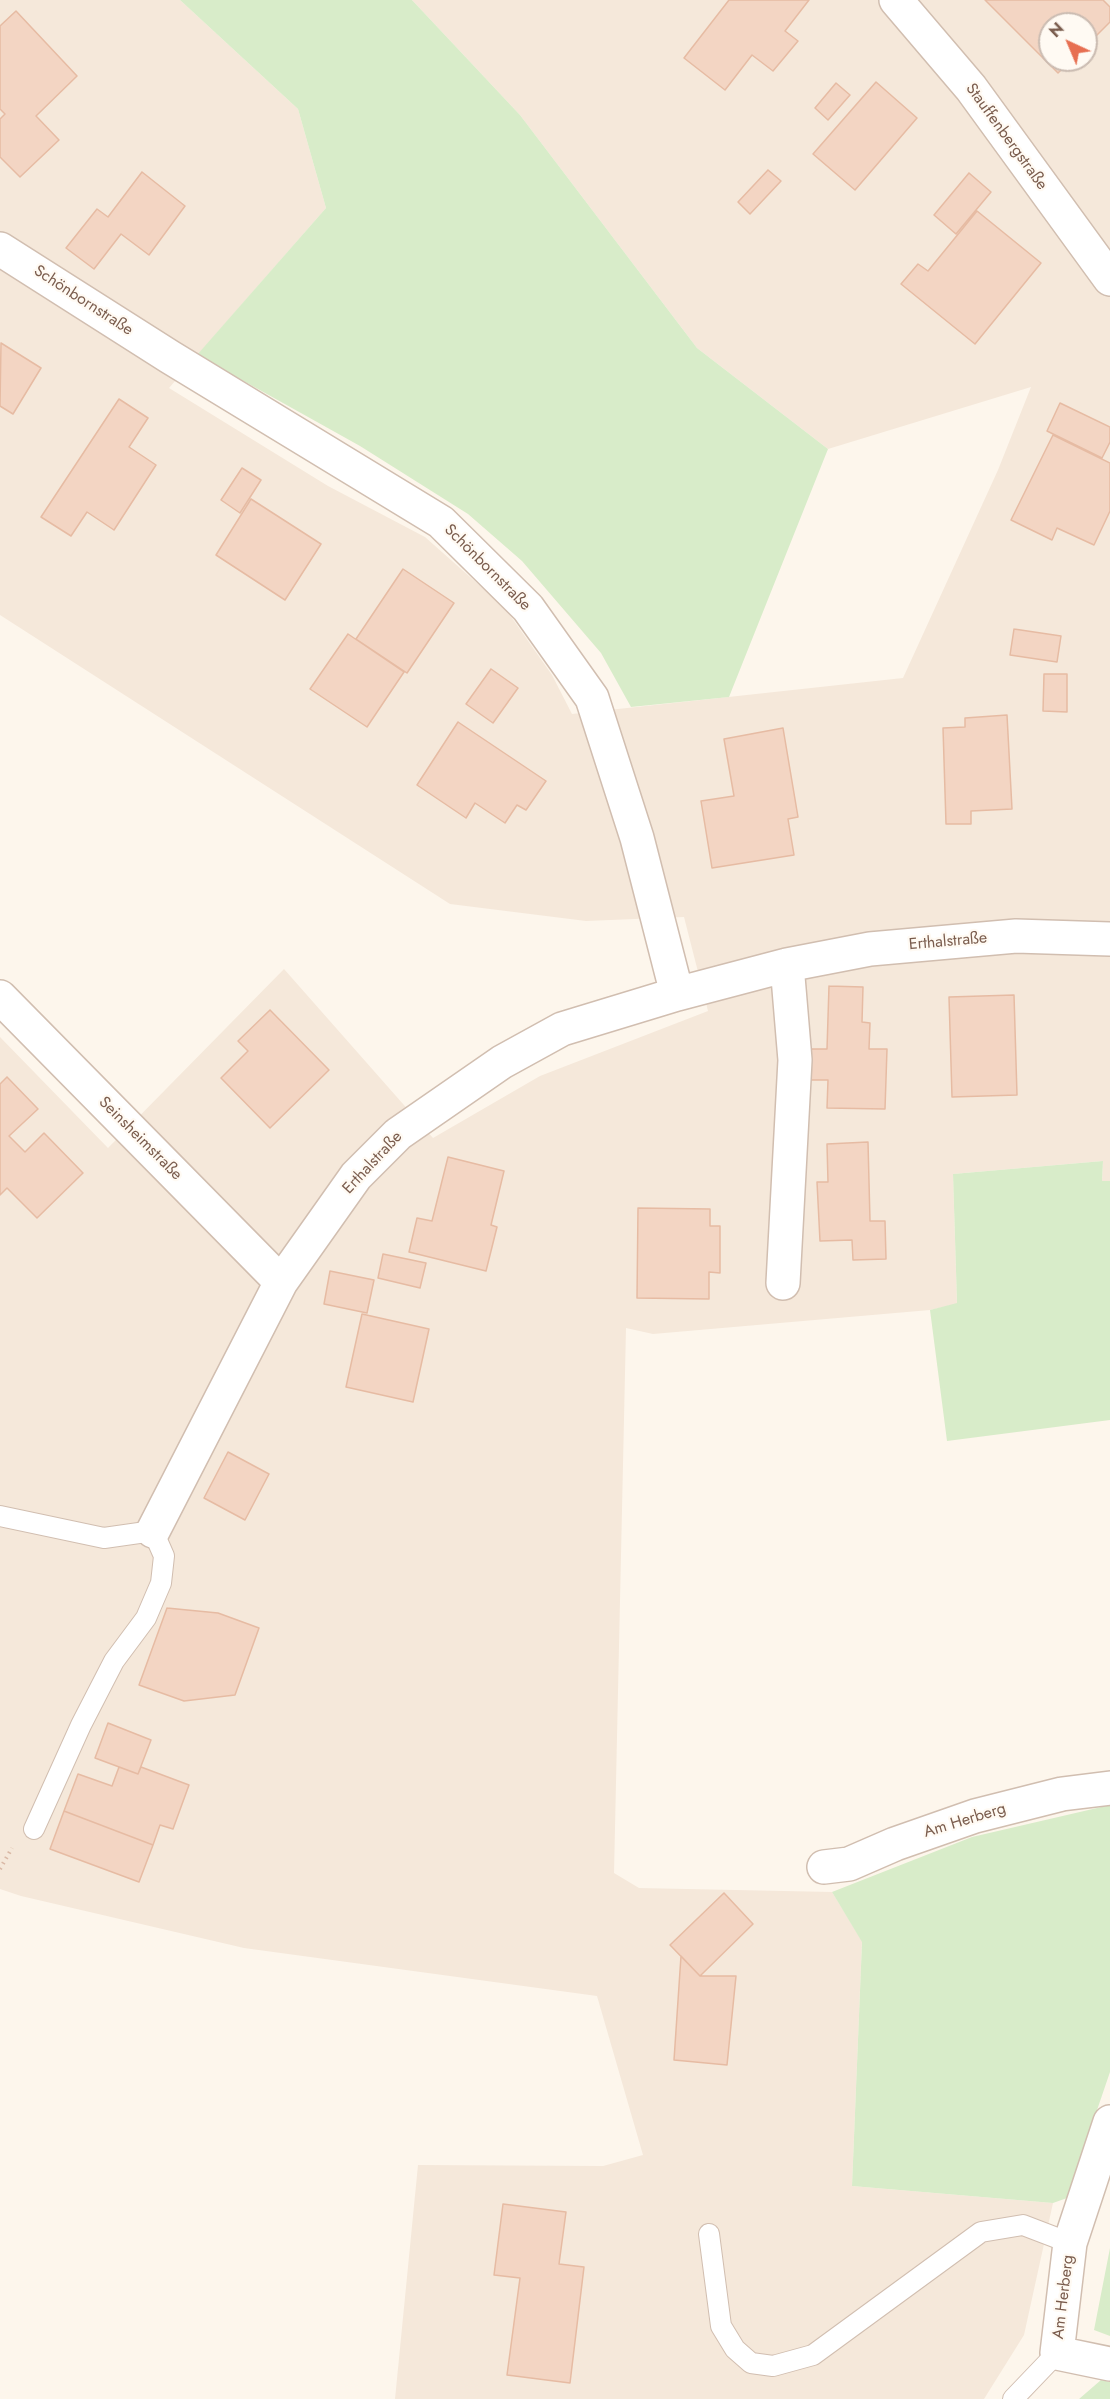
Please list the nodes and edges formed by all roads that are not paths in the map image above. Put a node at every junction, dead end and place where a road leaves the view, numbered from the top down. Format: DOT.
graph roads {
  1 [pos="896,0"];
  2 [pos="0,249"];
  3 [pos="1110,279"];
  4 [pos="1110,939"];
  5 [pos="787,965"];
  6 [pos="677,994"];
  7 [pos="0,997"];
  8 [pos="280,1282"];
  9 [pos="783,1283"];
  10 [pos="0,1516"];
  11 [pos="153,1531"];
  12 [pos="1110,1788"];
  13 [pos="34,1829"];
  14 [pos="824,1867"];
  15 [pos="1110,2122"];
  16 [pos="709,2234"];
  17 [pos="1070,2243"];
  18 [pos="1057,2353"];
  19 [pos="1110,2364"];
  20 [pos="1013,2399"];
  1 -- 3 [label="street, Stauffenbergstraße"];
  2 -- 6 [label="street, Schönbornstraße"];
  4 -- 5 [label="street, Erthalstraße"];
  5 -- 6 [label="street, Erthalstraße"];
  5 -- 9 [label="street"];
  6 -- 8 [label="street, Erthalstraße"];
  7 -- 8 [label="street, Seinsheimstraße"];
  8 -- 11 [label="street, Erthalstraße"];
  10 -- 11 [label="lane"];
  11 -- 13 [label="lane"];
  12 -- 14 [label="street, Am Herberg"];
  15 -- 17 [label="street, Am Herberg"];
  16 -- 17 [label="lane"];
  17 -- 18 [label="street, Am Herberg"];
  18 -- 19 [label="street, Am Herberg"];
  18 -- 20 [label="lane"];
}
